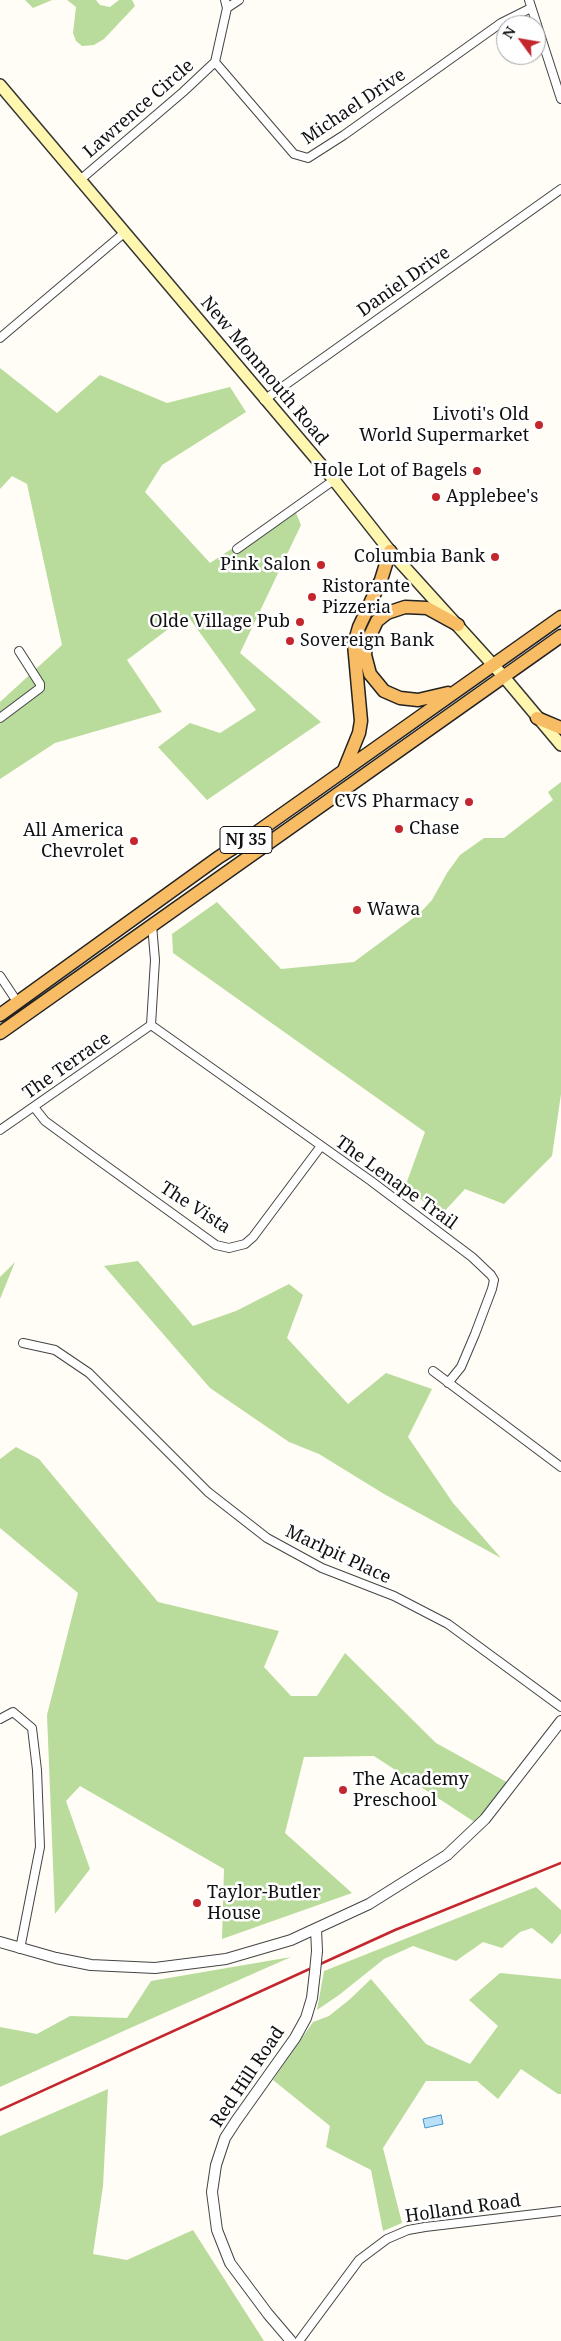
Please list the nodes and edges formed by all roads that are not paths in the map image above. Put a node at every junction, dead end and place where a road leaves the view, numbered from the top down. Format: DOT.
graph roads {
  1 [pos="239,0"];
  2 [pos="226,4"];
  3 [pos="530,4"];
  4 [pos="214,62"];
  5 [pos="0,85"];
  6 [pos="561,99"];
  7 [pos="80,180"];
  8 [pos="561,189"];
  9 [pos="124,232"];
  10 [pos="0,338"];
  11 [pos="264,400"];
  12 [pos="334,480"];
  13 [pos="237,549"];
  14 [pos="390,551"];
  15 [pos="561,616"];
  16 [pos="458,626"];
  17 [pos="561,636"];
  18 [pos="19,651"];
  19 [pos="493,664"];
  20 [pos="504,678"];
  21 [pos="456,691"];
  22 [pos="0,718"];
  23 [pos="537,718"];
  24 [pos="561,728"];
  25 [pos="561,745"];
  26 [pos="344,771"];
  27 [pos="152,925"];
  28 [pos="0,976"];
  29 [pos="18,1003"];
  30 [pos="0,1016"];
  31 [pos="151,1026"];
  32 [pos="0,1032"];
  33 [pos="34,1107"];
  34 [pos="0,1130"];
  35 [pos="321,1146"];
  36 [pos="23,1343"];
  37 [pos="433,1371"];
  38 [pos="448,1383"];
  39 [pos="561,1467"];
  40 [pos="561,1707"];
  41 [pos="0,1718"];
  42 [pos="561,1721"];
  43 [pos="316,1929"];
  44 [pos="0,1942"];
  45 [pos="20,1949"];
  46 [pos="561,2211"];
  47 [pos="291,2341"];
  48 [pos="299,2341"];
  1 -- 2 [label="street"];
  2 -- 4 [label="street, Lawrence Circle"];
  3 -- 4 [label="street, Michael Drive"];
  3 -- 6 [label="street"];
  4 -- 7 [label="street, Lawrence Circle"];
  5 -- 7 [label="main road, New Monmouth Road"];
  7 -- 9 [label="main road, New Monmouth Road"];
  8 -- 11 [label="street, Daniel Drive"];
  9 -- 10 [label="street"];
  9 -- 11 [label="main road, New Monmouth Road"];
  11 -- 12 [label="main road, New Monmouth Road"];
  12 -- 13 [label="street"];
  12 -- 14 [label="main road, New Monmouth Road"];
  14 -- 16 [label="main road, New Monmouth Road"];
  14 -- 26 [label="highway"];
  15 -- 19 [label="highway, NJ 35"];
  16 -- 19 [label="main road, New Monmouth Road"];
  16 -- 21 [label="highway"];
  17 -- 20 [label="highway, NJ 35"];
  18 -- 22 [label="street"];
  19 -- 20 [label="main road, New Monmouth Road"];
  19 -- 21 [label="highway, NJ 35"];
  20 -- 23 [label="main road, New Monmouth Road"];
  20 -- 27 [label="highway, NJ 35"];
  21 -- 26 [label="highway, NJ 35"];
  23 -- 24 [label="highway"];
  23 -- 25 [label="main road, New Monmouth Road"];
  26 -- 29 [label="highway, NJ 35"];
  27 -- 31 [label="street"];
  27 -- 32 [label="highway, NJ 35"];
  28 -- 29 [label="street"];
  29 -- 30 [label="highway, NJ 35"];
  31 -- 33 [label="street, The Terrace"];
  31 -- 35 [label="street, The Lenape Trail"];
  33 -- 34 [label="street, The Terrace"];
  33 -- 35 [label="street, The Vista"];
  35 -- 38 [label="street, The Lenape Trail"];
  36 -- 40 [label="street, Marlpit Place"];
  37 -- 38 [label="street"];
  38 -- 39 [label="street"];
  41 -- 45 [label="street"];
  42 -- 43 [label="street"];
  43 -- 45 [label="street"];
  43 -- 47 [label="street, Red Hill Road, bridge"];
  44 -- 45 [label="street"];
  46 -- 48 [label="street, Holland Road"];
}
